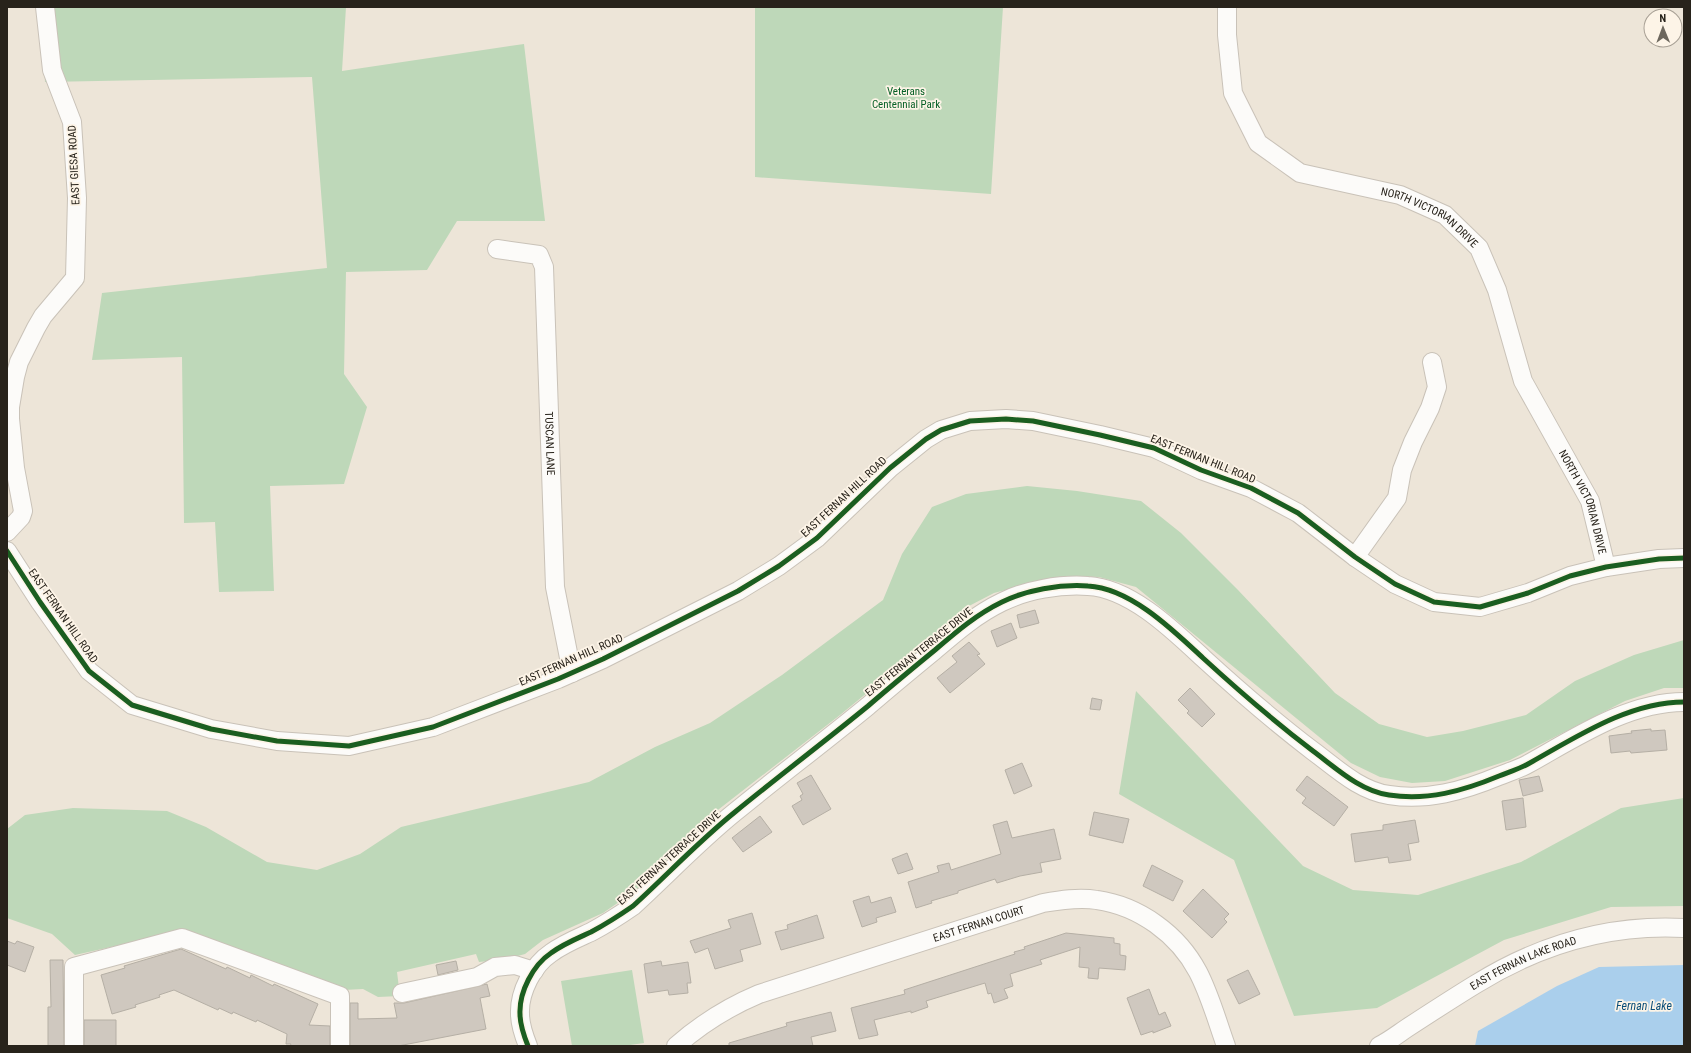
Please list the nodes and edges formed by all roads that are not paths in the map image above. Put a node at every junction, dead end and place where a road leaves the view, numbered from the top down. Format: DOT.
graph roads {
  1 [pos="44,7"];
  2 [pos="1227,7"];
  3 [pos="497,249"];
  4 [pos="1432,362"];
  5 [pos="7,532"];
  6 [pos="7,550"];
  7 [pos="1355,557"];
  8 [pos="1684,558"];
  9 [pos="1606,567"];
  10 [pos="572,673"];
  11 [pos="1684,702"];
  12 [pos="1684,928"];
  13 [pos="534,971"];
  14 [pos="402,993"];
  15 [pos="74,1046"];
  16 [pos="340,1046"];
  17 [pos="528,1046"];
  18 [pos="676,1046"];
  19 [pos="1226,1046"];
  20 [pos="1379,1046"];
  1 -- 5 [label="street, EAST GIESA ROAD"];
  2 -- 9 [label="street, NORTH VICTORIAN DRIVE"];
  3 -- 10 [label="street, TUSCAN LANE"];
  4 -- 7 [label="street"];
  6 -- 10 [label="street, EAST FERNAN HILL ROAD"];
  7 -- 9 [label="street, EAST FERNAN HILL ROAD"];
  7 -- 10 [label="street, EAST FERNAN HILL ROAD"];
  8 -- 9 [label="street, EAST FERNAN HILL ROAD"];
  11 -- 13 [label="street, EAST FERNAN TERRACE DRIVE"];
  12 -- 20 [label="street, EAST FERNAN LAKE ROAD"];
  13 -- 14 [label="street"];
  13 -- 17 [label="street, EAST FERNAN TERRACE DRIVE"];
  15 -- 16 [label="street"];
  18 -- 19 [label="street, EAST FERNAN COURT"];
}
